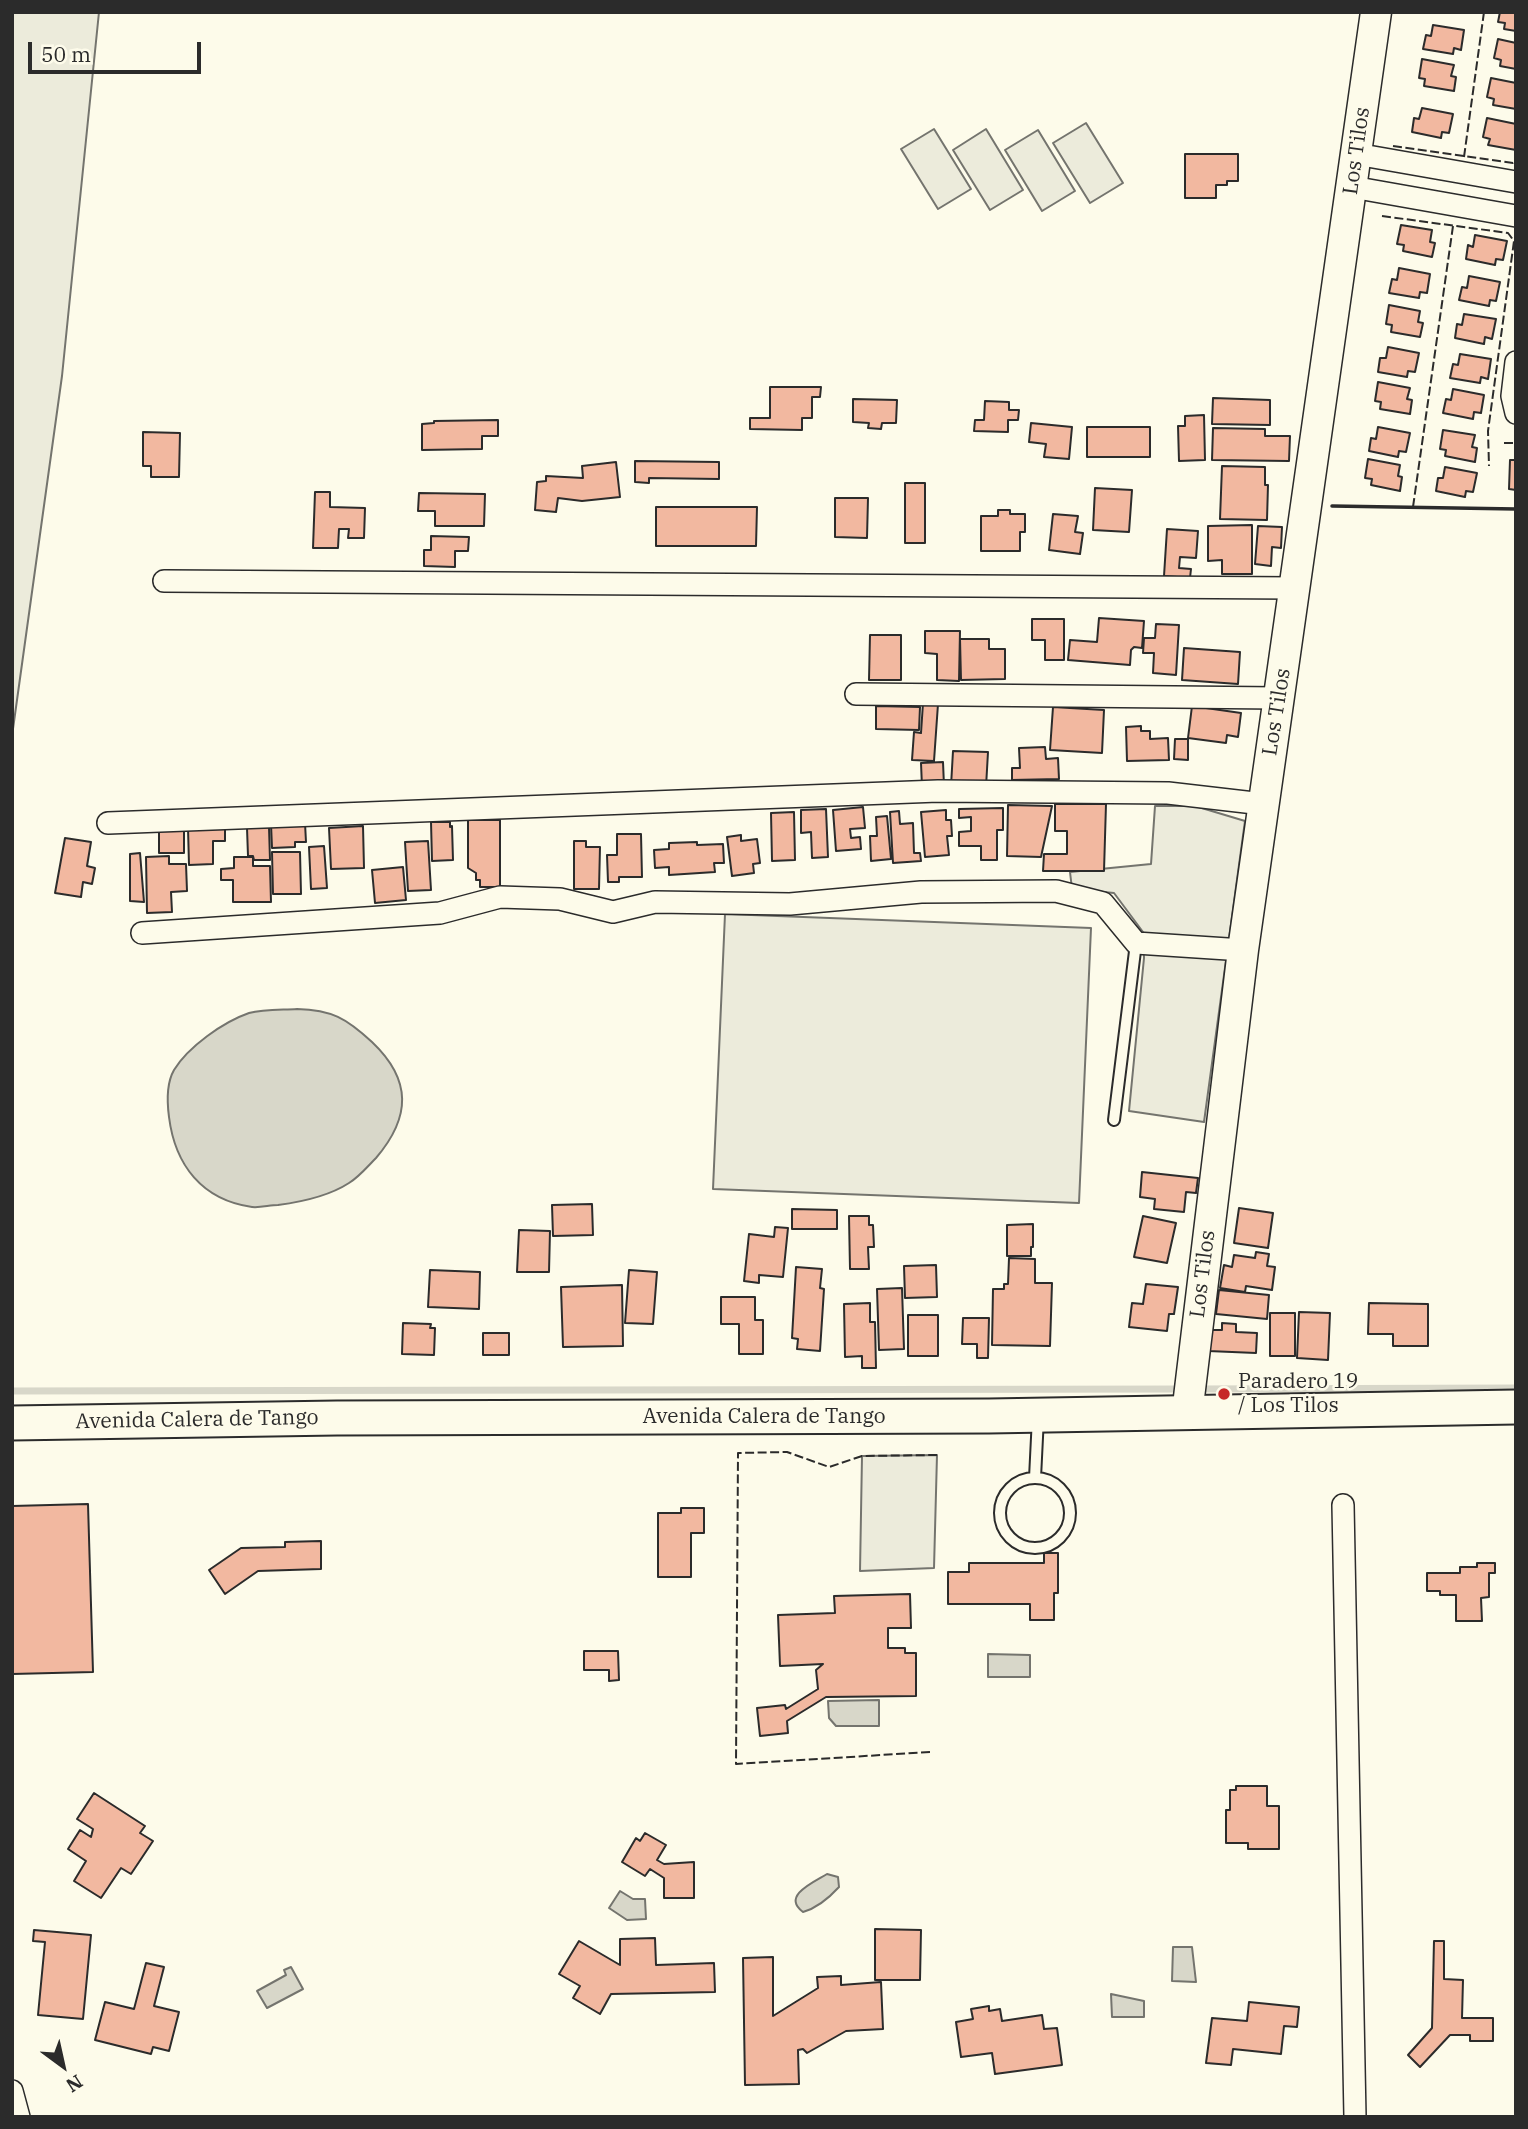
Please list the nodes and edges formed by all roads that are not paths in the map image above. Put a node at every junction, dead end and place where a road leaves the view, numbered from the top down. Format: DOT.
graph roads {
  1 [pos="1376,12"];
  2 [pos="1356,154"];
  3 [pos="1516,182"];
  4 [pos="1352,187"];
  5 [pos="1516,216"];
  6 [pos="1516,362"];
  7 [pos="1516,413"];
  8 [pos="164,581"];
  9 [pos="1296,588"];
  10 [pos="856,694"];
  11 [pos="1279,698"];
  12 [pos="1263,804"];
  13 [pos="108,823"];
  14 [pos="142,933"];
  15 [pos="1136,943"];
  16 [pos="1243,950"];
  17 [pos="1114,1120"];
  18 [pos="1189,1394"];
  19 [pos="1516,1408"];
  20 [pos="1038,1416"];
  21 [pos="12,1423"];
  22 [pos="1035,1478"];
  23 [pos="1343,1505"];
  24 [pos="12,2091"];
  25 [pos="19,2117"];
  26 [pos="1355,2117"];
  1 -- 2 [label="street, Los Tilos"];
  2 -- 3 [label="street"];
  2 -- 4 [label="street, Los Tilos"];
  4 -- 5 [label="street"];
  4 -- 9 [label="street, Los Tilos"];
  6 -- 7 [label="street"];
  8 -- 9 [label="street"];
  9 -- 11 [label="street, Los Tilos"];
  10 -- 11 [label="street"];
  11 -- 12 [label="street, Los Tilos"];
  12 -- 13 [label="street"];
  12 -- 16 [label="street, Los Tilos"];
  14 -- 15 [label="street"];
  15 -- 16 [label="street"];
  15 -- 17 [label="lane"];
  16 -- 18 [label="street, Los Tilos"];
  18 -- 19 [label="main road, Avenida Calera de Tango"];
  18 -- 20 [label="main road, Avenida Calera de Tango"];
  20 -- 21 [label="main road, Avenida Calera de Tango"];
  20 -- 22 [label="lane"];
  22 -- 22 [label="lane"];
  23 -- 26 [label="street"];
  24 -- 25 [label="street"];
}
